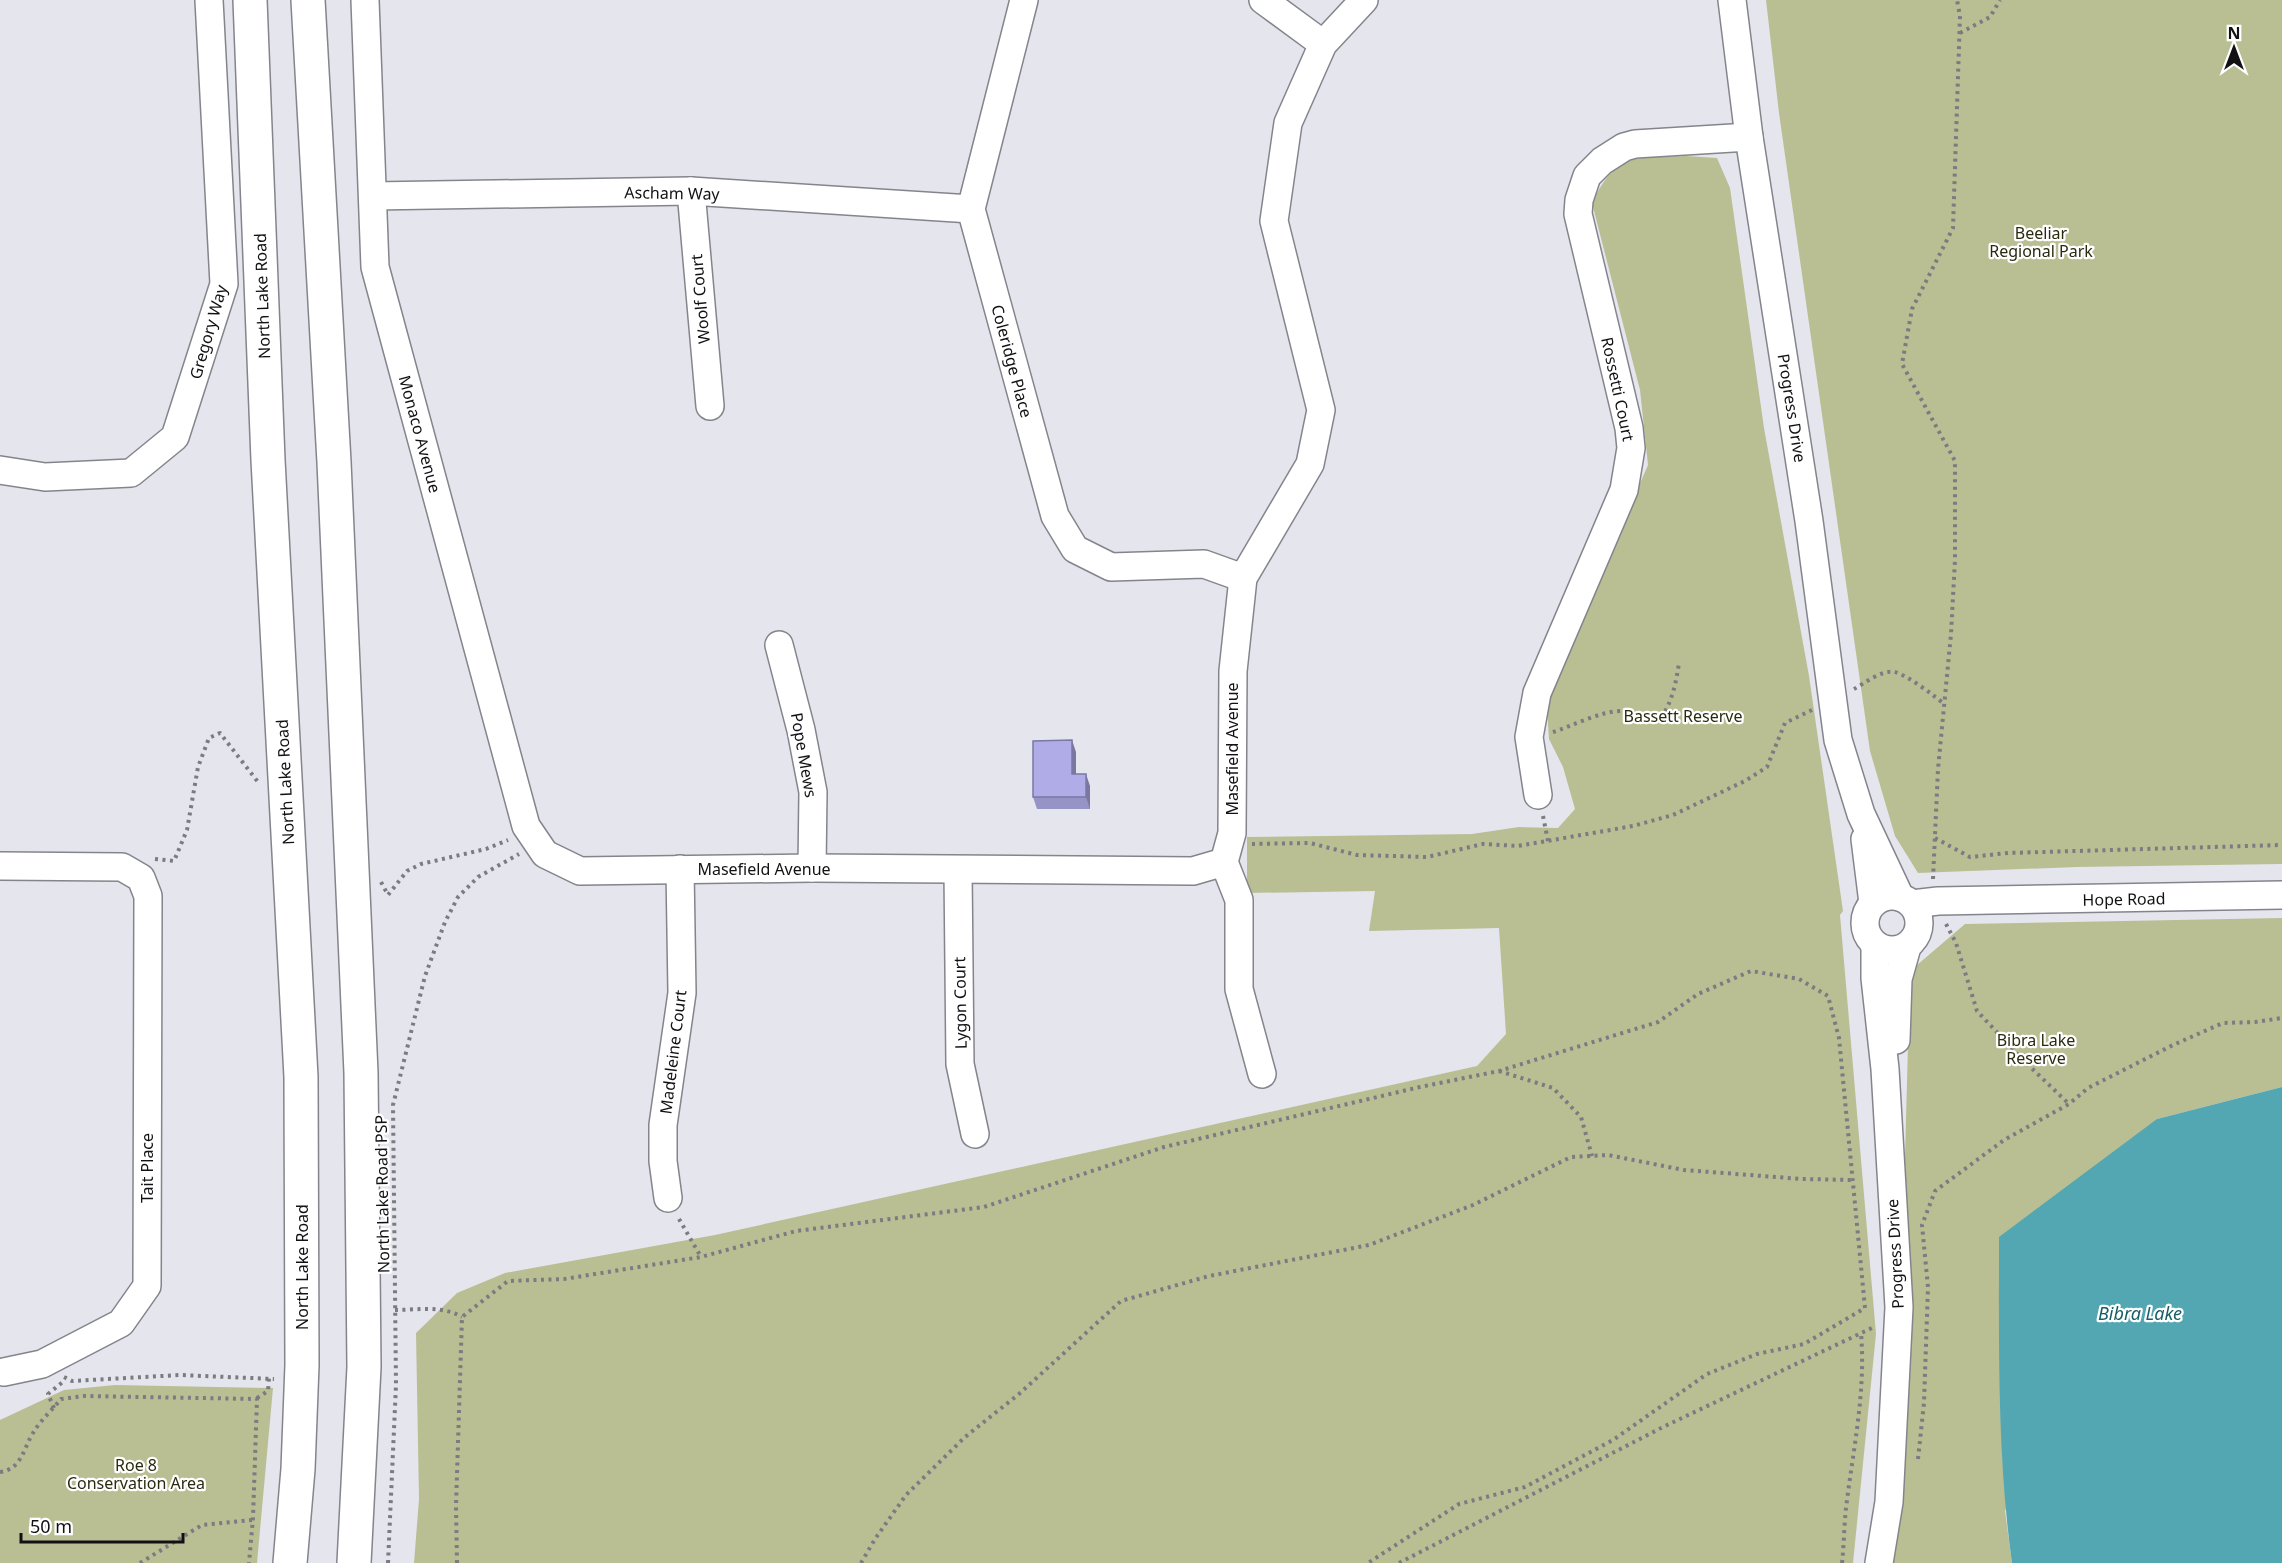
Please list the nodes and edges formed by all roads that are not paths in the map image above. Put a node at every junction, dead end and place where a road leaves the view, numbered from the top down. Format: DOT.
graph roads {
  1 [pos="210,0"];
  2 [pos="250,0"];
  3 [pos="308,0"];
  4 [pos="365,0"];
  5 [pos="1024,0"];
  6 [pos="1263,0"];
  7 [pos="1364,0"];
  8 [pos="1732,0"];
  9 [pos="1323,44"];
  10 [pos="1749,137"];
  11 [pos="691,191"];
  12 [pos="373,196"];
  13 [pos="970,209"];
  14 [pos="710,406"];
  15 [pos="0,470"];
  16 [pos="1243,578"];
  17 [pos="779,645"];
  18 [pos="1538,795"];
  19 [pos="1861,814"];
  20 [pos="537,843"];
  21 [pos="1227,852"];
  22 [pos="0,866"];
  23 [pos="812,868"];
  24 [pos="680,869"];
  25 [pos="958,870"];
  26 [pos="2282,895"];
  27 [pos="1917,901"];
  28 [pos="1966,902"];
  29 [pos="1873,903"];
  30 [pos="1912,940"];
  31 [pos="1875,945"];
  32 [pos="1262,1074"];
  33 [pos="975,1134"];
  34 [pos="668,1198"];
  35 [pos="4,1372"];
  36 [pos="290,1563"];
  37 [pos="354,1563"];
  38 [pos="1879,1563"];
  39 [pos="1896,1563"];
  1 -- 15 [label="street, Gregory Way"];
  2 -- 36 [label="main road, North Lake Road"];
  3 -- 37 [label="main road"];
  4 -- 12 [label="street, Monaco Avenue"];
  5 -- 13 [label="street, Coleridge Place"];
  6 -- 9 [label="street"];
  7 -- 9 [label="street, Masefield Avenue"];
  8 -- 10 [label="street, Progress Drive"];
  9 -- 16 [label="street, Masefield Avenue"];
  10 -- 18 [label="street, Rossetti Court"];
  10 -- 19 [label="street, Progress Drive"];
  11 -- 12 [label="street, Ascham Way"];
  11 -- 13 [label="street, Ascham Way"];
  11 -- 14 [label="street, Woolf Court"];
  12 -- 20 [label="street, Monaco Avenue"];
  13 -- 16 [label="street, Coleridge Place"];
  16 -- 21 [label="street, Masefield Avenue"];
  17 -- 23 [label="street, Pope Mews"];
  19 -- 27 [label="street, Progress Drive"];
  19 -- 29 [label="street, Progress Drive"];
  20 -- 24 [label="street, Masefield Avenue"];
  21 -- 25 [label="street, Masefield Avenue"];
  21 -- 32 [label="street"];
  22 -- 35 [label="street, Tait Place"];
  23 -- 24 [label="street, Masefield Avenue"];
  23 -- 25 [label="street, Masefield Avenue"];
  24 -- 34 [label="street, Madeleine Court"];
  25 -- 33 [label="street, Lygon Court"];
  26 -- 28 [label="street, Hope Road"];
  27 -- 28 [label="street, Hope Road"];
  27 -- 29 [label="street"];
  27 -- 30 [label="street"];
  28 -- 30 [label="street"];
  29 -- 31 [label="street"];
  30 -- 31 [label="street"];
  30 -- 39 [label="street, Progress Drive"];
  31 -- 38 [label="street, Progress Drive"];
}
